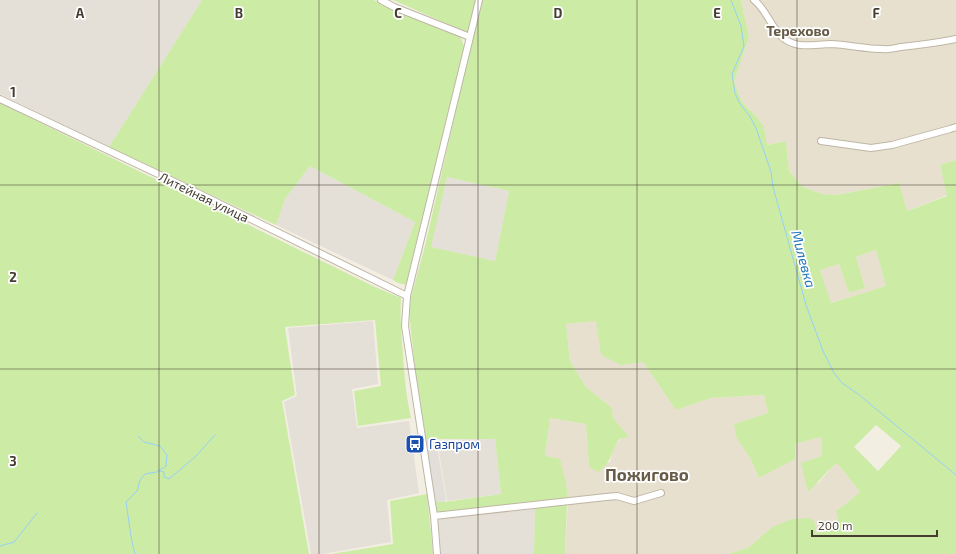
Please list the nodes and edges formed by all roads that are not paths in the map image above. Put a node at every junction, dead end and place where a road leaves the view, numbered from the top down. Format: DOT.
graph roads {
  1 [pos="380,0"];
  2 [pos="479,0"];
  3 [pos="754,0"];
  4 [pos="470,37"];
  5 [pos="956,39"];
  6 [pos="0,99"];
  7 [pos="956,127"];
  8 [pos="821,141"];
  9 [pos="407,296"];
  10 [pos="661,493"];
  11 [pos="434,516"];
  12 [pos="437,554"];
  1 -- 4 [label="street"];
  2 -- 4 [label="street"];
  3 -- 5 [label="street"];
  4 -- 9 [label="street"];
  6 -- 9 [label="street, Литейная улица"];
  7 -- 8 [label="street"];
  9 -- 11 [label="street"];
  10 -- 11 [label="street"];
  11 -- 12 [label="street"];
}
